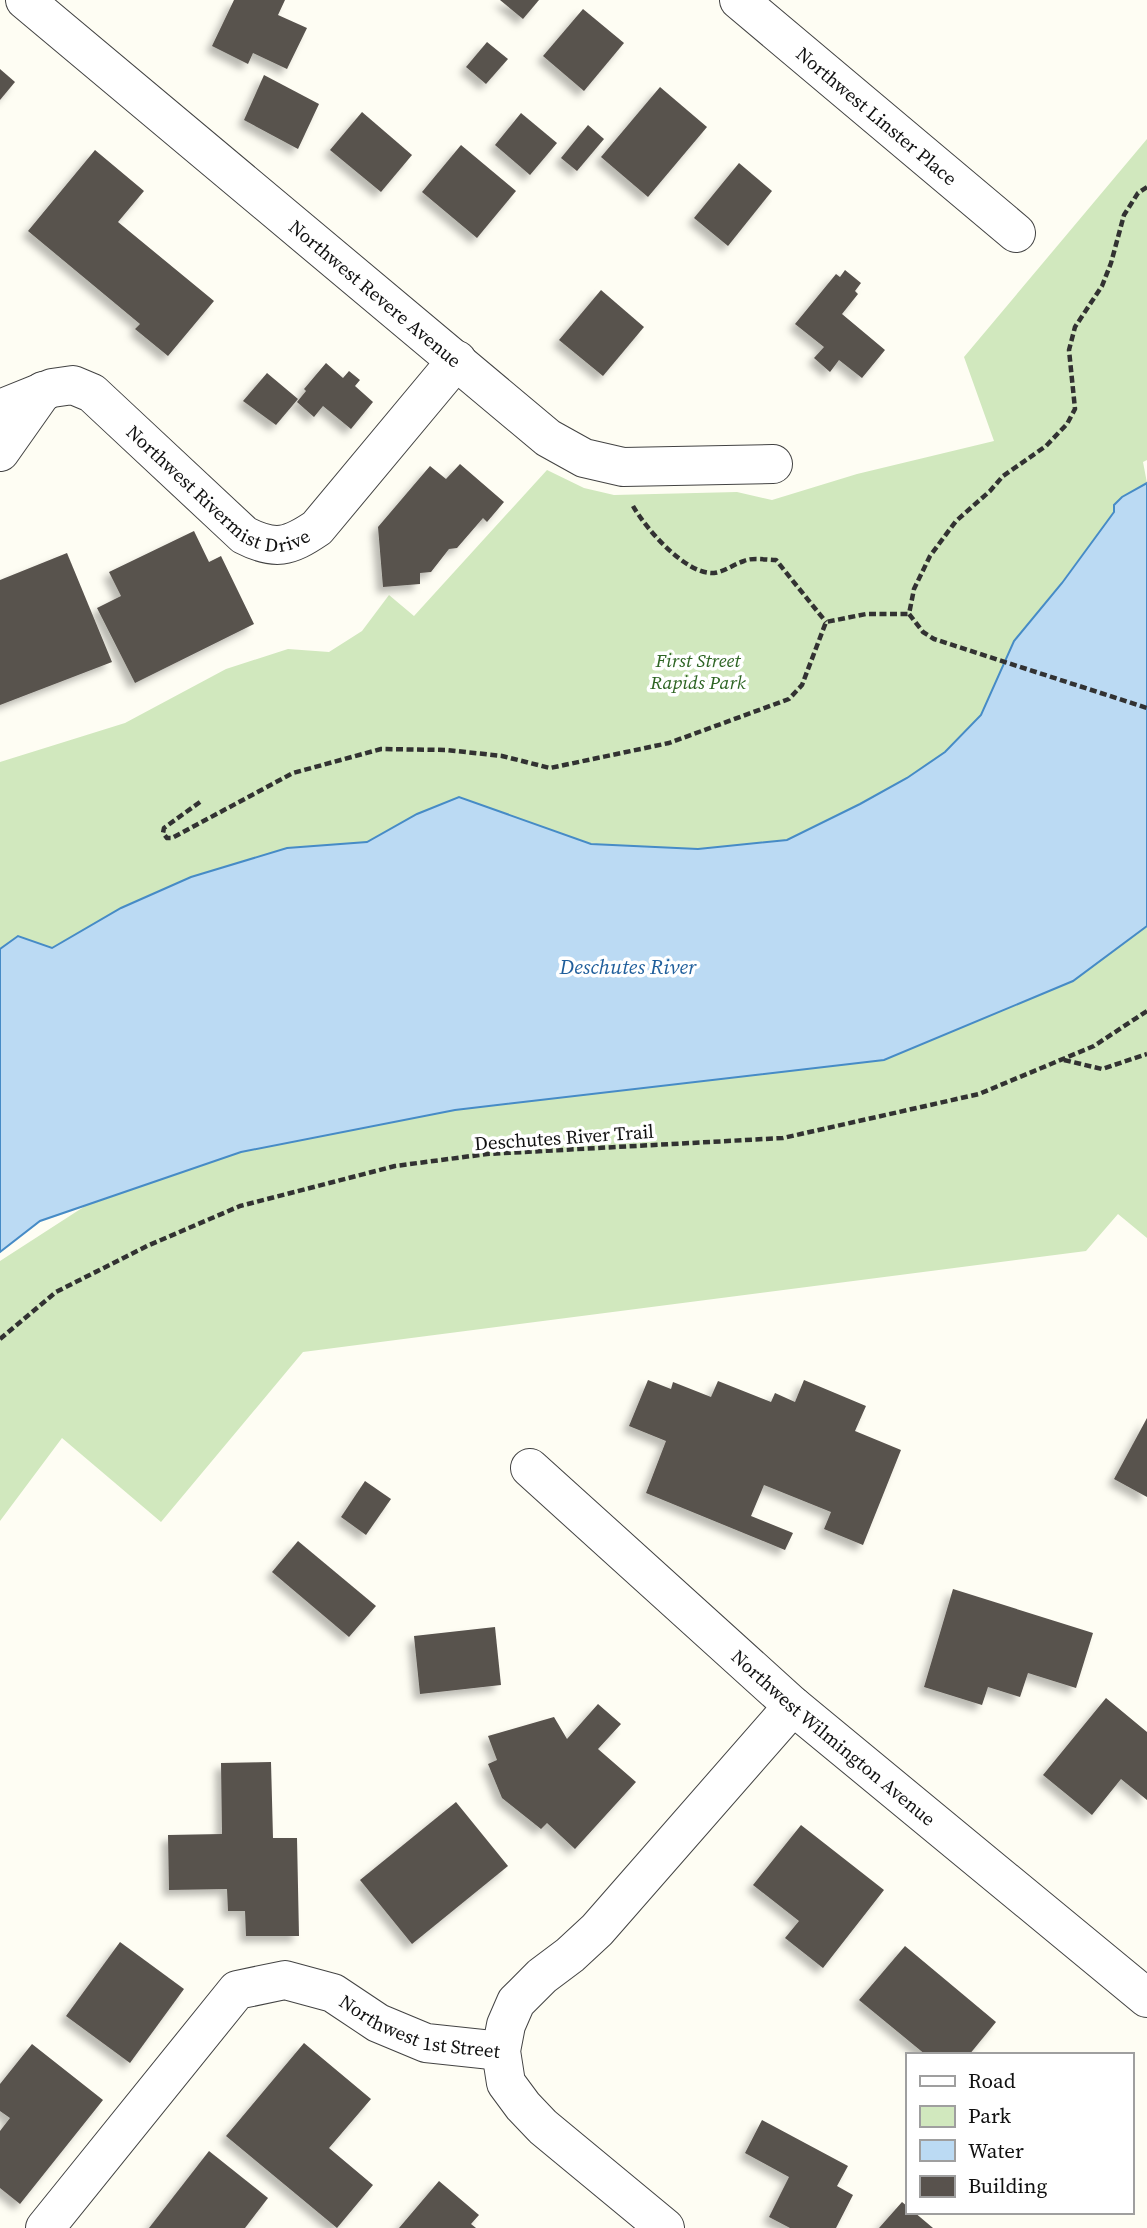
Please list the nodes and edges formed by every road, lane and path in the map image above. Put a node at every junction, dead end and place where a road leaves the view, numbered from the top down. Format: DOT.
graph roads {
  1 [pos="25,0"];
  2 [pos="739,0"];
  3 [pos="1147,187"];
  4 [pos="1016,233"];
  5 [pos="457,360"];
  6 [pos="43,390"];
  7 [pos="0,409"];
  8 [pos="0,452"];
  9 [pos="774,464"];
  10 [pos="623,467"];
  11 [pos="909,614"];
  12 [pos="825,622"];
  13 [pos="1147,708"];
  14 [pos="200,802"];
  15 [pos="1147,1011"];
  16 [pos="1147,1054"];
  17 [pos="1063,1059"];
  18 [pos="0,1339"];
  19 [pos="530,1468"];
  20 [pos="793,1706"];
  21 [pos="1147,1998"];
  22 [pos="501,2052"];
  23 [pos="45,2228"];
  24 [pos="665,2228"];
  1 -- 5 [label="street, Northwest Revere Avenue"];
  2 -- 4 [label="street, Northwest Linster Place"];
  3 -- 11 [label="path"];
  5 -- 6 [label="street, Northwest Rivermist Drive"];
  5 -- 10 [label="street, Northwest Revere Avenue"];
  6 -- 7 [label="street, Northwest Rivermist Drive"];
  6 -- 8 [label="street"];
  9 -- 10 [label="street, Northwest Revere Avenue"];
  10 -- 12 [label="path"];
  11 -- 12 [label="path"];
  11 -- 13 [label="path"];
  12 -- 14 [label="path"];
  15 -- 17 [label="path, Deschutes River Trail"];
  16 -- 17 [label="path"];
  17 -- 18 [label="path, Deschutes River Trail"];
  19 -- 20 [label="street, Northwest Wilmington Avenue"];
  20 -- 21 [label="street, Northwest Wilmington Avenue"];
  20 -- 22 [label="street, Northwest 1st Street"];
  22 -- 23 [label="street, Northwest 1st Street"];
  22 -- 24 [label="street"];
}
